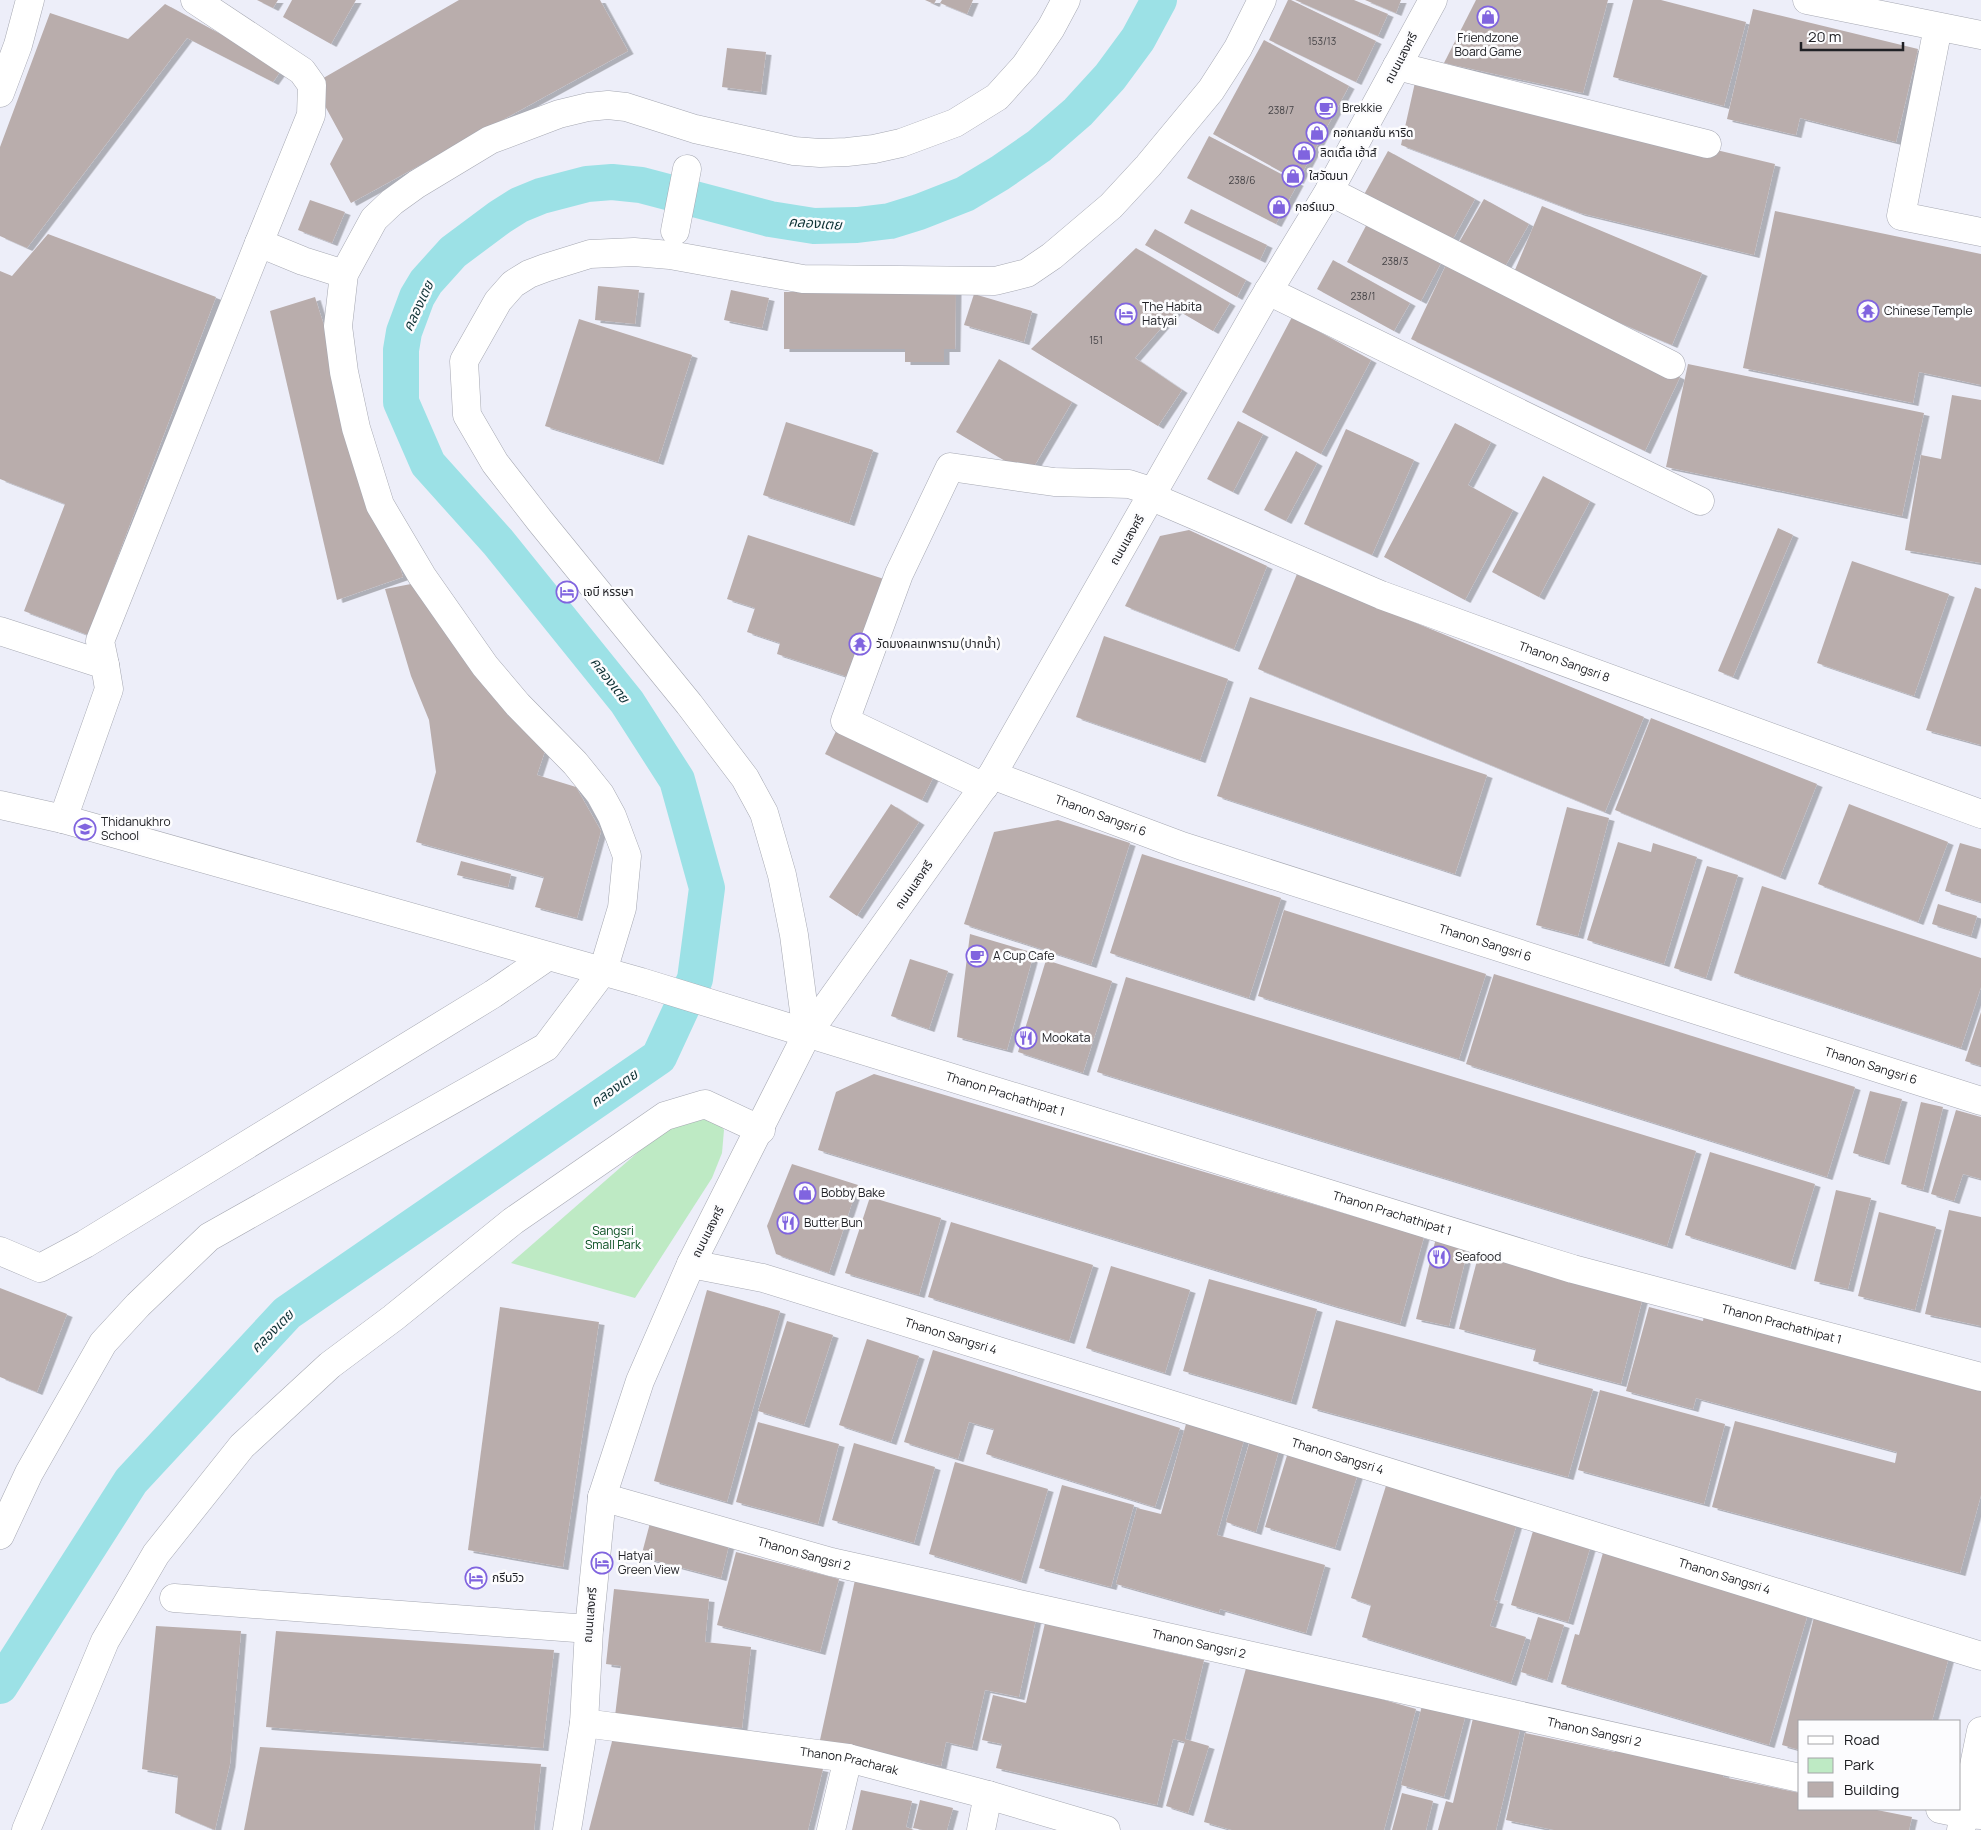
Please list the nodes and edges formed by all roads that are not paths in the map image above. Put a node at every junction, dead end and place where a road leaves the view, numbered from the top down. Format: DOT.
graph roads {
  1 [pos="30,0"];
  2 [pos="194,0"];
  3 [pos="1066,0"];
  4 [pos="1262,0"];
  5 [pos="1433,0"];
  6 [pos="1807,0"];
  7 [pos="1858,5"];
  8 [pos="1938,27"];
  9 [pos="1981,34"];
  10 [pos="1397,66"];
  11 [pos="0,93"];
  12 [pos="1707,144"];
  13 [pos="687,169"];
  14 [pos="1329,191"];
  15 [pos="675,231"];
  16 [pos="1981,232"];
  17 [pos="259,244"];
  18 [pos="344,274"];
  19 [pos="1268,290"];
  20 [pos="1671,366"];
  21 [pos="1153,495"];
  22 [pos="1700,501"];
  23 [pos="0,631"];
  24 [pos="104,665"];
  25 [pos="988,781"];
  26 [pos="0,805"];
  27 [pos="1981,814"];
  28 [pos="63,819"];
  29 [pos="547,957"];
  30 [pos="603,971"];
  31 [pos="808,1034"];
  32 [pos="1981,1101"];
  33 [pos="761,1130"];
  34 [pos="0,1251"];
  35 [pos="692,1264"];
  36 [pos="1981,1377"];
  37 [pos="602,1497"];
  38 [pos="0,1535"];
  39 [pos="174,1598"];
  40 [pos="589,1629"];
  41 [pos="1981,1656"];
  42 [pos="584,1723"];
  43 [pos="1981,1731"];
  44 [pos="848,1758"];
  45 [pos="1798,1778"];
  46 [pos="988,1795"];
  47 [pos="1962,1817"];
  48 [pos="26,1830"];
  49 [pos="567,1830"];
  50 [pos="832,1830"];
  51 [pos="981,1830"];
  52 [pos="1106,1830"];
  1 -- 11 [label="street"];
  2 -- 17 [label="street"];
  3 -- 18 [label="street"];
  4 -- 31 [label="street"];
  5 -- 10 [label="street, ถนนเเสงศรี"];
  6 -- 7 [label="street"];
  7 -- 8 [label="street"];
  8 -- 9 [label="street"];
  8 -- 16 [label="street"];
  10 -- 12 [label="street"];
  10 -- 14 [label="street, ถนนเเสงศรี"];
  13 -- 15 [label="street"];
  14 -- 19 [label="street, ถนนเเสงศรี"];
  14 -- 20 [label="street"];
  17 -- 18 [label="street"];
  17 -- 24 [label="street"];
  18 -- 30 [label="street"];
  19 -- 21 [label="street, ถนนเเสงศรี"];
  19 -- 22 [label="street"];
  21 -- 25 [label="street, ถนนเเสงศรี"];
  21 -- 25 [label="street, Thanon Sangsri 8"];
  21 -- 27 [label="street, Thanon Sangsri 8"];
  23 -- 24 [label="street"];
  24 -- 28 [label="street"];
  25 -- 31 [label="street, ถนนเเสงศรี"];
  25 -- 32 [label="street, Thanon Sangsri 6"];
  26 -- 28 [label="street, Thanon Prachathipat 1"];
  28 -- 29 [label="street, Thanon Prachathipat 1"];
  29 -- 30 [label="street, Thanon Prachathipat 1"];
  29 -- 34 [label="street"];
  30 -- 31 [label="street, Thanon Prachathipat 1"];
  30 -- 38 [label="street"];
  31 -- 33 [label="street, ถนนเเสงศรี"];
  31 -- 36 [label="street, Thanon Prachathipat 1"];
  33 -- 35 [label="street, ถนนเเสงศรี"];
  33 -- 48 [label="street"];
  35 -- 37 [label="street, ถนนเเสงศรี"];
  35 -- 41 [label="street, Thanon Sangsri 4"];
  37 -- 40 [label="street, ถนนเเสงศรี"];
  37 -- 45 [label="street, Thanon Sangsri 2"];
  39 -- 40 [label="street"];
  40 -- 42 [label="street, ถนนเเสงศรี"];
  42 -- 44 [label="street, Thanon Pracharak"];
  42 -- 49 [label="street, ถนนเเสงศรี"];
  43 -- 47 [label="street"];
  44 -- 46 [label="street, Thanon Pracharak"];
  44 -- 50 [label="street"];
  46 -- 51 [label="street"];
  46 -- 52 [label="street, Thanon Pracharak"];
}
